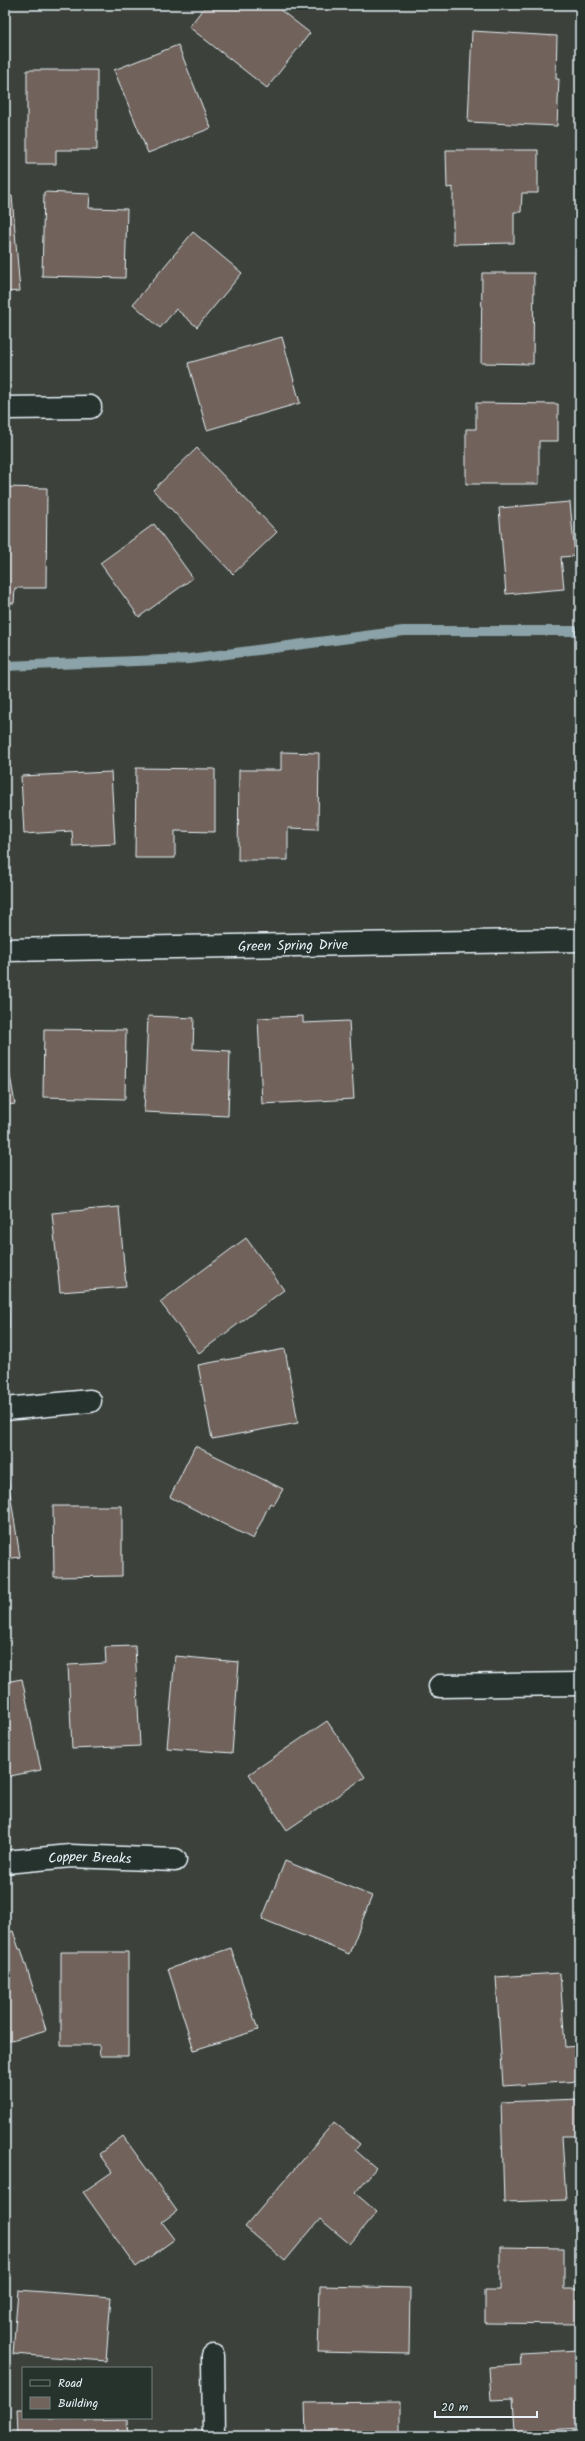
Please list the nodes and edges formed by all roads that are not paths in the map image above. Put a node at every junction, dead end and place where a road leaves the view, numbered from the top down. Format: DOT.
graph roads {
  1 [pos="90,407"];
  2 [pos="5,408"];
  3 [pos="580,940"];
  4 [pos="5,950"];
  5 [pos="90,1402"];
  6 [pos="5,1409"];
  7 [pos="580,1684"];
  8 [pos="440,1686"];
  9 [pos="176,1860"];
  10 [pos="5,1862"];
  11 [pos="213,2356"];
  12 [pos="214,2436"];
  1 -- 2 [label="street"];
  3 -- 4 [label="street, Green Spring Drive"];
  5 -- 6 [label="street"];
  7 -- 8 [label="street"];
  9 -- 10 [label="street, Copper Breaks"];
  11 -- 12 [label="street"];
}
